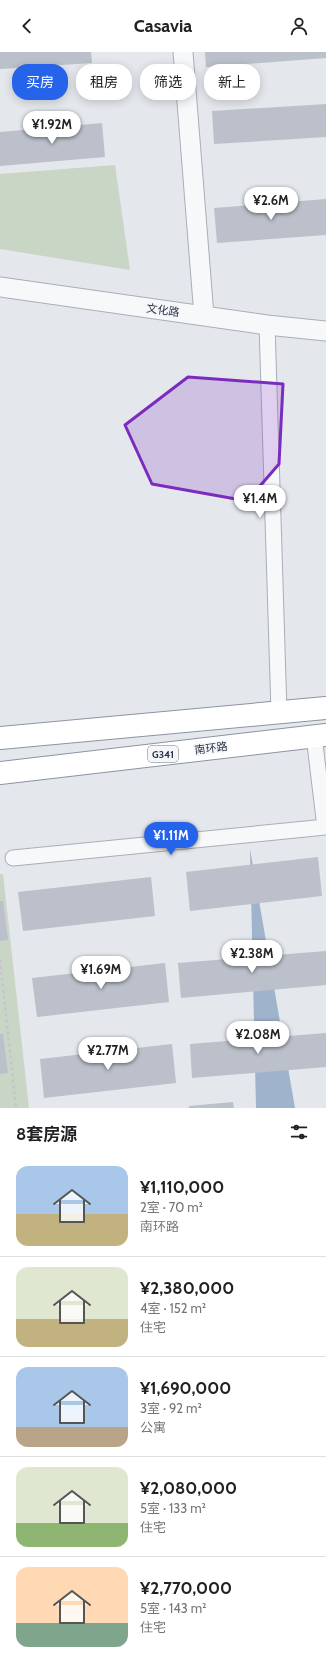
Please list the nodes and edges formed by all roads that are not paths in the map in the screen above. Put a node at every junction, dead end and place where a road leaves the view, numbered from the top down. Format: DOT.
graph roads {
  1 [pos="183,52"];
  2 [pos="0,287"];
  3 [pos="204,316"];
  4 [pos="267,325"];
  5 [pos="326,331"];
  6 [pos="326,708"];
  7 [pos="279,712"];
  8 [pos="320,735"];
  9 [pos="0,738"];
  10 [pos="0,773"];
  11 [pos="326,827"];
  12 [pos="14,858"];
  1 -- 3 [label="street"];
  2 -- 3 [label="street, 文化路"];
  3 -- 4 [label="street, 文化路"];
  4 -- 5 [label="street, 文化路"];
  4 -- 7 [label="street"];
  6 -- 7 [label="highway"];
  7 -- 9 [label="highway"];
  8 -- 10 [label="highway, 南环路 / G341"];
  8 -- 11 [label="street"];
  11 -- 12 [label="street"];
}
